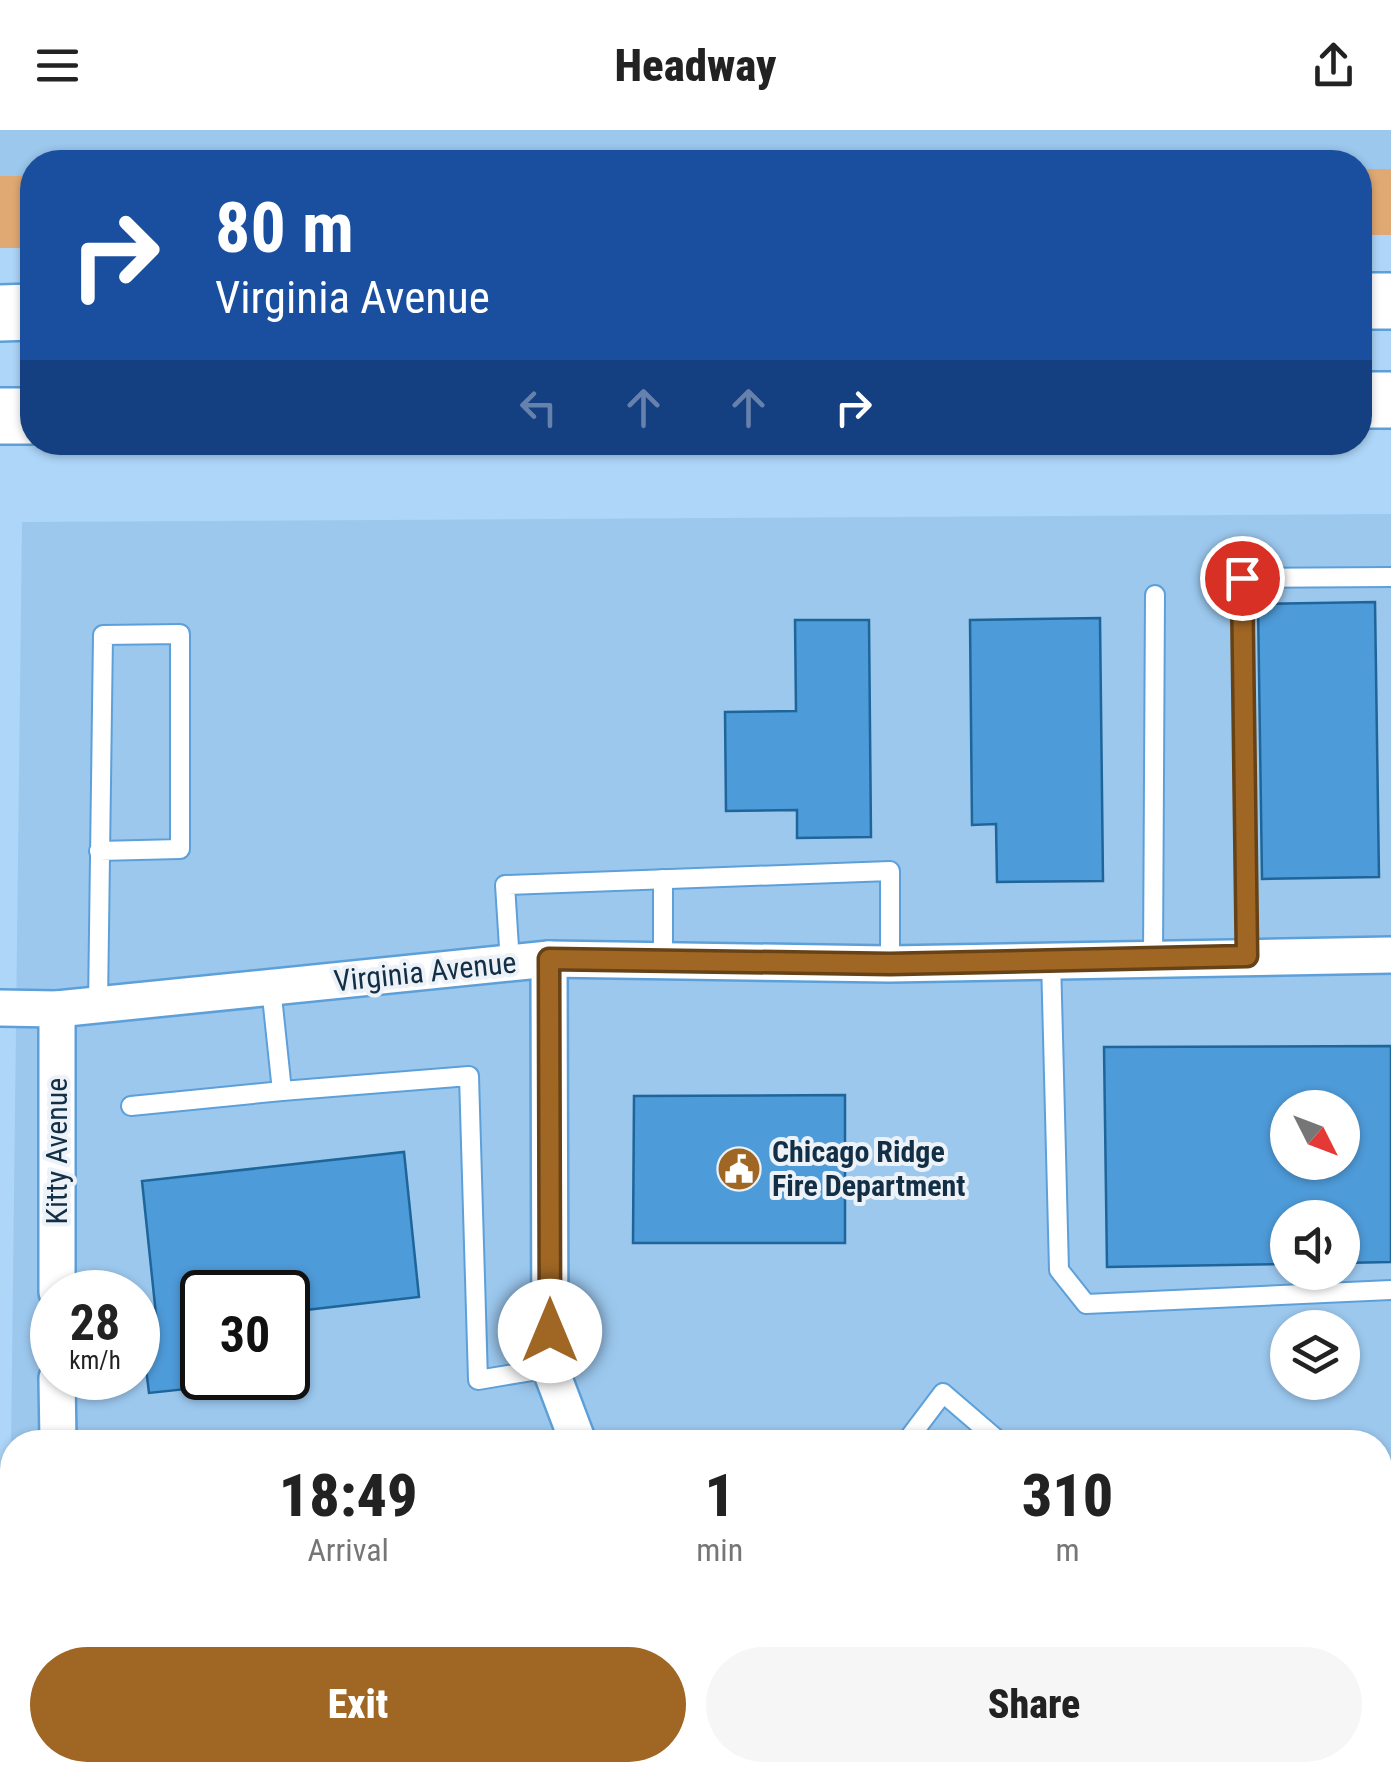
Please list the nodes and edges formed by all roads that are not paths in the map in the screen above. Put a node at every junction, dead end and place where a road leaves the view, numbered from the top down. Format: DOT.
graph roads {
  1 [pos="1391,577"];
  2 [pos="1155,594"];
  3 [pos="99,851"];
  4 [pos="663,880"];
  5 [pos="1391,954"];
  6 [pos="1247,956"];
  7 [pos="1153,958"];
  8 [pos="549,959"];
  9 [pos="1051,959"];
  10 [pos="662,960"];
  11 [pos="510,963"];
  12 [pos="890,964"];
  13 [pos="270,987"];
  14 [pos="98,1005"];
  15 [pos="0,1008"];
  16 [pos="57,1008"];
  17 [pos="282,1090"];
  18 [pos="131,1106"];
  19 [pos="58,1270"];
  20 [pos="1391,1290"];
  21 [pos="550,1368"];
  22 [pos="58,1400"];
  23 [pos="58,1430"];
  24 [pos="573,1430"];
  25 [pos="915,1430"];
  26 [pos="986,1430"];
  1 -- 6 [label="lane"];
  2 -- 7 [label="lane"];
  3 -- 3 [label="lane"];
  3 -- 14 [label="lane"];
  4 -- 10 [label="lane"];
  4 -- 11 [label="lane"];
  4 -- 12 [label="lane"];
  5 -- 6 [label="street, Virginia Avenue"];
  6 -- 7 [label="street, Virginia Avenue"];
  7 -- 9 [label="street, Virginia Avenue"];
  8 -- 10 [label="street, Virginia Avenue"];
  8 -- 11 [label="street, Virginia Avenue"];
  8 -- 21 [label="street"];
  9 -- 12 [label="street, Virginia Avenue"];
  9 -- 20 [label="lane"];
  10 -- 12 [label="street, Virginia Avenue"];
  11 -- 13 [label="street, Virginia Avenue"];
  13 -- 14 [label="street, Virginia Avenue"];
  13 -- 17 [label="lane"];
  14 -- 16 [label="street, Virginia Avenue"];
  15 -- 16 [label="street, Virginia Avenue"];
  16 -- 19 [label="street, Kitty Avenue"];
  17 -- 18 [label="lane"];
  17 -- 21 [label="lane"];
  21 -- 24 [label="street"];
  22 -- 23 [label="street"];
  25 -- 26 [label="lane"];
}
